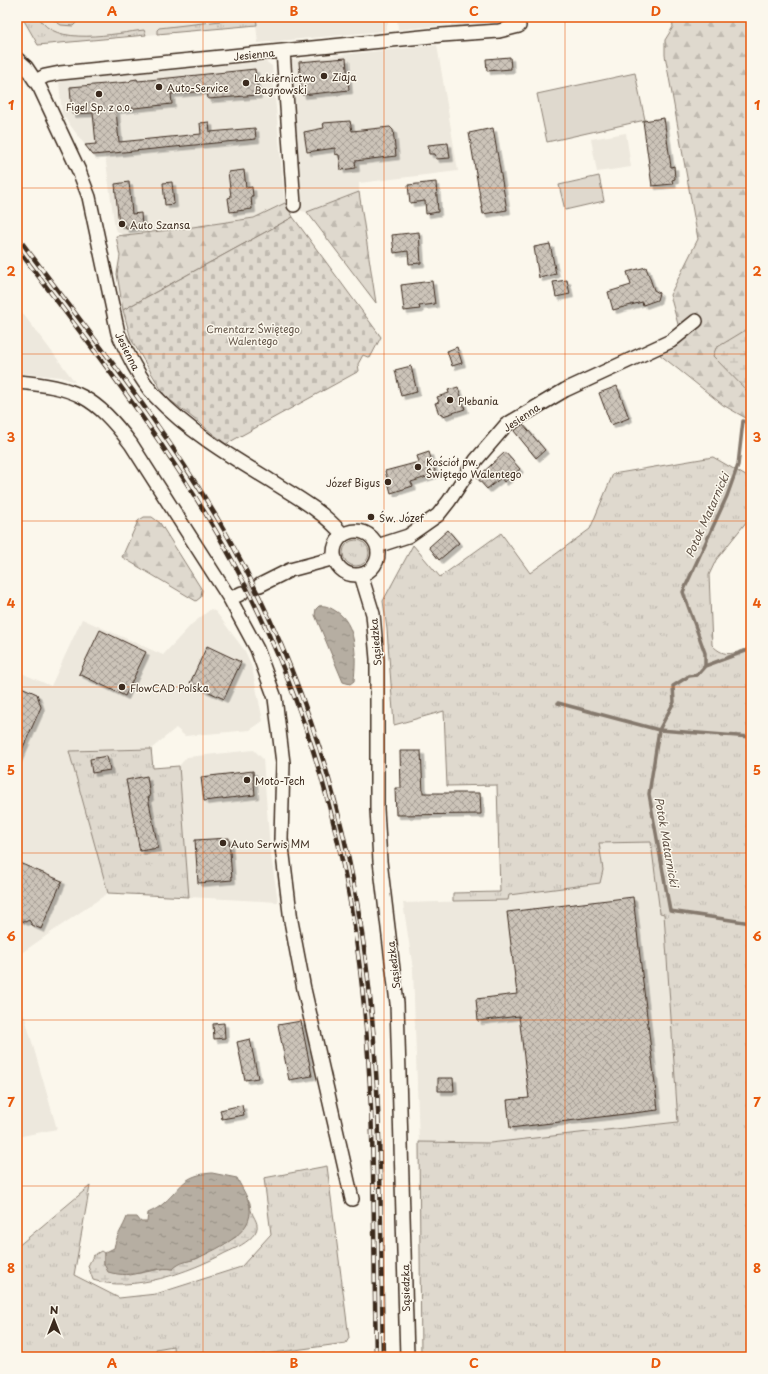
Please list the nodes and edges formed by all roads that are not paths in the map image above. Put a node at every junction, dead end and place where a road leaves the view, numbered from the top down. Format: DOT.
graph roads {
  1 [pos="519,26"];
  2 [pos="283,51"];
  3 [pos="17,59"];
  4 [pos="36,81"];
  5 [pos="294,205"];
  6 [pos="696,321"];
  7 [pos="17,382"];
  8 [pos="343,535"];
  9 [pos="377,546"];
  10 [pos="334,558"];
  11 [pos="361,575"];
  12 [pos="260,585"];
  13 [pos="242,593"];
  14 [pos="230,599"];
  15 [pos="352,1199"];
  16 [pos="407,1357"];
  1 -- 2 [label="street, Jesienna"];
  2 -- 4 [label="street, Jesienna"];
  2 -- 5 [label="street, Jesienna"];
  3 -- 4 [label="street, Jesienna"];
  4 -- 8 [label="street, Jesienna"];
  6 -- 9 [label="street, Jesienna"];
  7 -- 14 [label="street"];
  8 -- 9 [label="street"];
  8 -- 10 [label="street"];
  9 -- 11 [label="street"];
  10 -- 11 [label="street"];
  10 -- 12 [label="street"];
  11 -- 16 [label="street, Sąsiedzka"];
  13 -- 14 [label="street"];
  14 -- 15 [label="street"];
}
